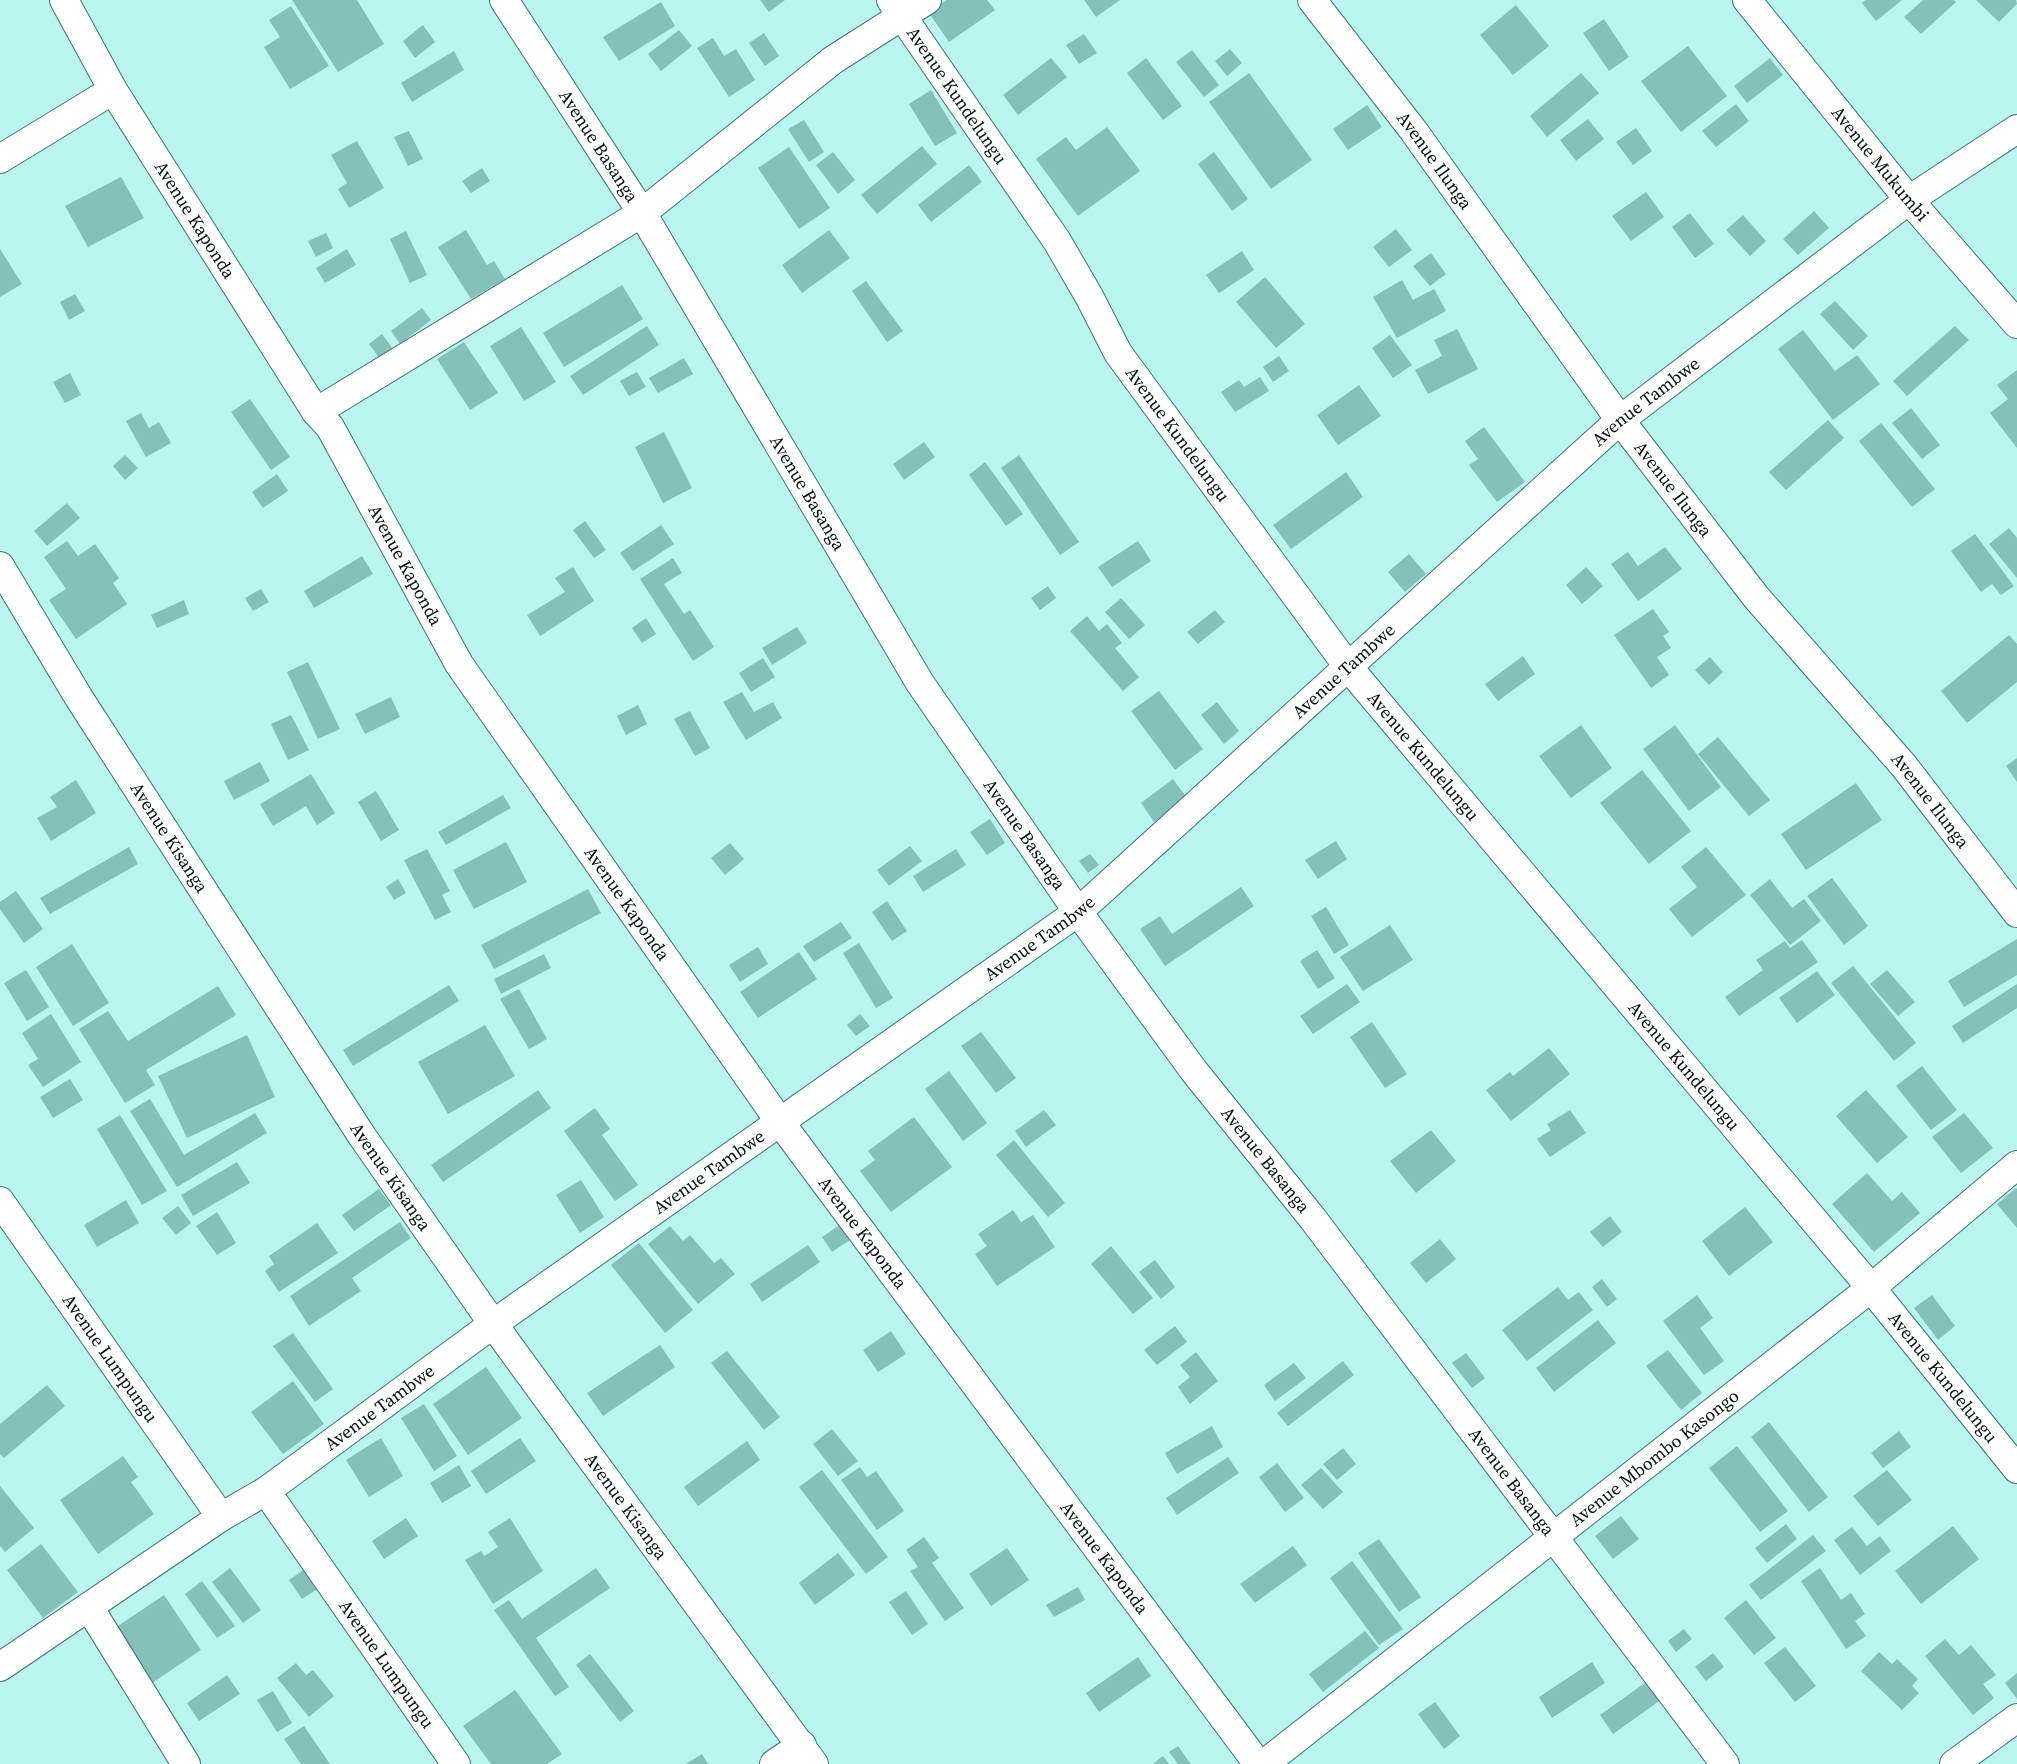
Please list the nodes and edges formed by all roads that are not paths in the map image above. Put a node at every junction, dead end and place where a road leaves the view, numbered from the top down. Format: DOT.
graph roads {
  1 [pos="64,0"];
  2 [pos="504,0"];
  3 [pos="927,0"];
  4 [pos="1312,0"];
  5 [pos="1747,0"];
  6 [pos="896,8"];
  7 [pos="113,90"];
  8 [pos="2017,129"];
  9 [pos="0,159"];
  10 [pos="1909,200"];
  11 [pos="642,213"];
  12 [pos="2017,324"];
  13 [pos="316,412"];
  14 [pos="1620,420"];
  15 [pos="0,566"];
  16 [pos="1349,668"];
  17 [pos="1078,912"];
  18 [pos="2017,913"];
  19 [pos="780,1122"];
  20 [pos="2017,1165"];
  21 [pos="0,1201"];
  22 [pos="1871,1288"];
  23 [pos="493,1324"];
  24 [pos="2017,1469"];
  25 [pos="266,1491"];
  26 [pos="221,1517"];
  27 [pos="1555,1537"];
  28 [pos="89,1607"];
  29 [pos="0,1667"];
  30 [pos="2017,1718"];
  31 [pos="808,1755"];
  32 [pos="186,1764"];
  33 [pos="456,1764"];
  34 [pos="774,1764"];
  35 [pos="1258,1764"];
  36 [pos="1264,1764"];
  37 [pos="1725,1764"];
  38 [pos="1954,1764"];
  1 -- 7 [label="street, Avenue Kaponda"];
  2 -- 11 [label="street, Avenue Basanga"];
  3 -- 6 [label="street"];
  4 -- 14 [label="street, Avenue Ilunga"];
  5 -- 10 [label="street, Avenue Mukumbi"];
  6 -- 11 [label="street"];
  6 -- 16 [label="street, Avenue Kundelungu"];
  7 -- 9 [label="street"];
  7 -- 13 [label="street, Avenue Kaponda"];
  8 -- 10 [label="street, Avenue Tambwe"];
  10 -- 12 [label="street, Avenue Mukumbi"];
  10 -- 14 [label="street, Avenue Tambwe"];
  11 -- 13 [label="street"];
  11 -- 17 [label="street, Avenue Basanga"];
  13 -- 19 [label="street, Avenue Kaponda"];
  14 -- 16 [label="street, Avenue Tambwe"];
  14 -- 18 [label="street, Avenue Ilunga"];
  15 -- 23 [label="street, Avenue Kisanga"];
  16 -- 17 [label="street, Avenue Tambwe"];
  16 -- 22 [label="street, Avenue Kundelungu"];
  17 -- 19 [label="street, Avenue Tambwe"];
  17 -- 27 [label="street, Avenue Basanga"];
  19 -- 23 [label="street, Avenue Tambwe"];
  19 -- 35 [label="street, Avenue Kaponda"];
  20 -- 22 [label="street, Avenue Mbombo Kasongo"];
  21 -- 26 [label="street, Avenue Lumpungu"];
  22 -- 24 [label="street, Avenue Kundelungu"];
  22 -- 27 [label="street, Avenue Mbombo Kasongo"];
  23 -- 25 [label="street, Avenue Tambwe"];
  23 -- 31 [label="street, Avenue Kisanga"];
  25 -- 26 [label="street, Avenue Tambwe"];
  25 -- 33 [label="street, Avenue Lumpungu"];
  26 -- 28 [label="street, Avenue Tambwe"];
  27 -- 36 [label="street, Avenue Mbombo Kasongo"];
  27 -- 37 [label="street, Avenue Basanga"];
  28 -- 29 [label="street, Avenue Tambwe"];
  28 -- 32 [label="street"];
  30 -- 38 [label="street"];
  31 -- 34 [label="street"];
}
